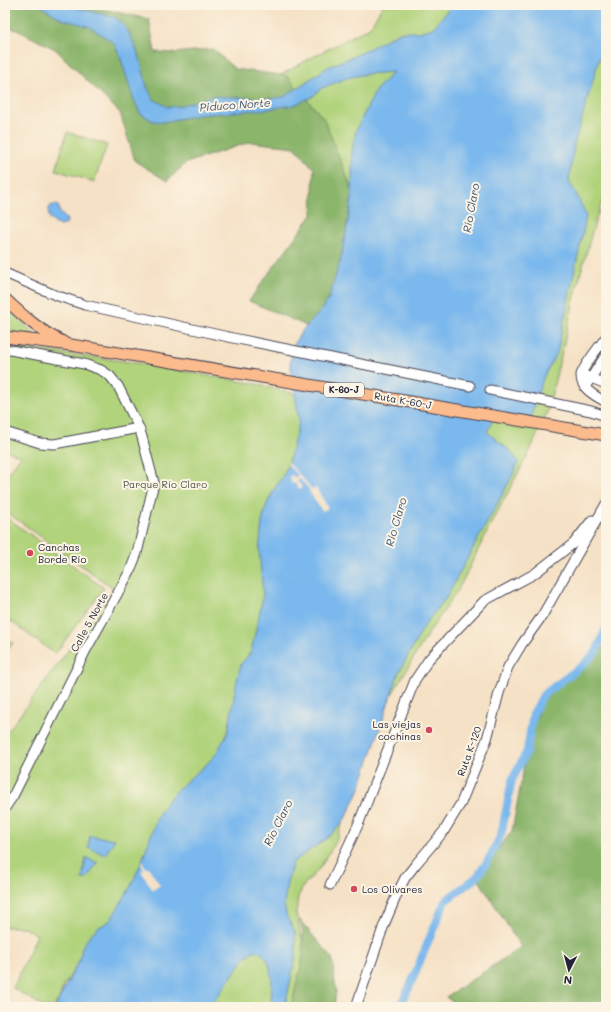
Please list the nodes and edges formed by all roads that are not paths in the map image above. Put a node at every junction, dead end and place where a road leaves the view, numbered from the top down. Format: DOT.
graph roads {
  1 [pos="5,273"];
  2 [pos="5,299"];
  3 [pos="5,337"];
  4 [pos="606,337"];
  5 [pos="76,346"];
  6 [pos="5,349"];
  7 [pos="606,355"];
  8 [pos="581,374"];
  9 [pos="590,378"];
  10 [pos="606,384"];
  11 [pos="470,386"];
  12 [pos="584,387"];
  13 [pos="490,390"];
  14 [pos="606,402"];
  15 [pos="606,416"];
  16 [pos="5,432"];
  17 [pos="141,433"];
  18 [pos="606,435"];
  19 [pos="606,503"];
  20 [pos="5,808"];
  21 [pos="330,885"];
  22 [pos="356,1007"];
  1 -- 11 [label="street"];
  2 -- 5 [label="main road, K-60-J"];
  3 -- 5 [label="main road, K-60-J"];
  4 -- 8 [label="street"];
  5 -- 18 [label="main road, Ruta K-60-J / K-60-J"];
  6 -- 17 [label="street, Calle 5 Norte"];
  7 -- 9 [label="street"];
  8 -- 9 [label="street"];
  8 -- 12 [label="street"];
  9 -- 10 [label="street"];
  9 -- 12 [label="street"];
  12 -- 14 [label="street"];
  13 -- 15 [label="street"];
  16 -- 17 [label="street"];
  17 -- 20 [label="street, Calle 5 Norte"];
  19 -- 21 [label="street"];
  19 -- 22 [label="street, Ruta K-120"];
}
